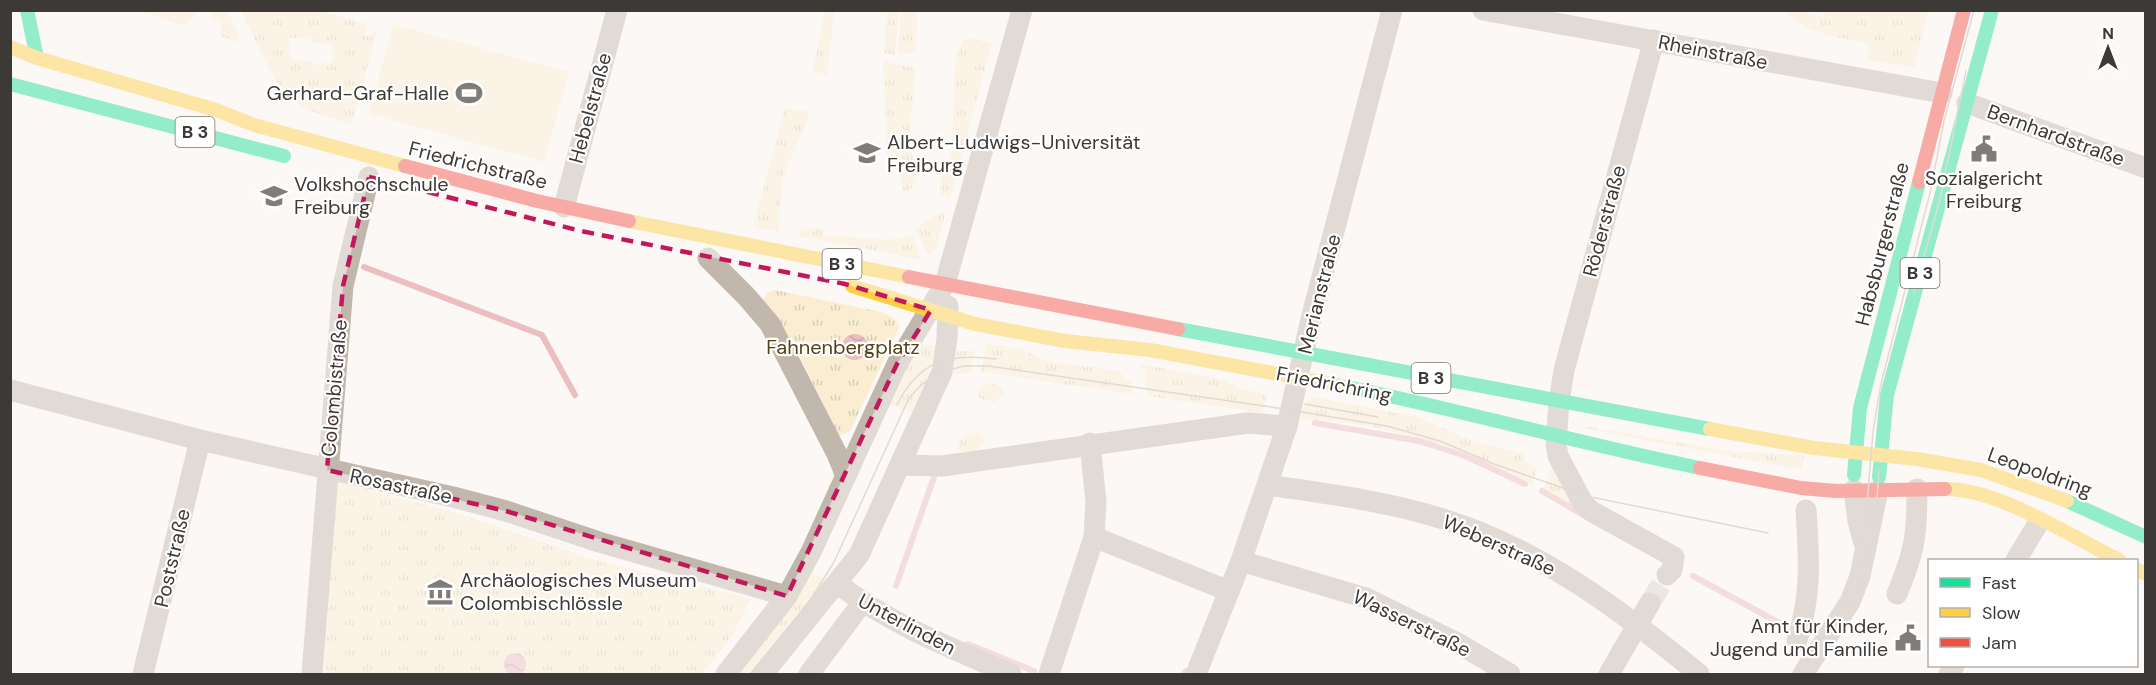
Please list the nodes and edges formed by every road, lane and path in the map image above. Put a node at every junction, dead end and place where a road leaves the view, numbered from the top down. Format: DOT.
graph roads {
  1 [pos="27,10"];
  2 [pos="617,10"];
  3 [pos="1022,10"];
  4 [pos="1392,10"];
  5 [pos="1483,10"];
  6 [pos="1964,10"];
  7 [pos="1992,10"];
  8 [pos="1654,40"];
  9 [pos="10,47"];
  10 [pos="37,58"];
  11 [pos="10,84"];
  12 [pos="41,93"];
  13 [pos="1942,93"];
  14 [pos="21,100"];
  15 [pos="1966,103"];
  16 [pos="294,158"];
  17 [pos="2145,168"];
  18 [pos="369,177"];
  19 [pos="564,207"];
  20 [pos="703,257"];
  21 [pos="730,262"];
  22 [pos="835,282"];
  23 [pos="945,284"];
  24 [pos="940,313"];
  25 [pos="1303,353"];
  26 [pos="1298,377"];
  27 [pos="10,390"];
  28 [pos="1559,402"];
  29 [pos="1287,426"];
  30 [pos="1557,436"];
  31 [pos="200,440"];
  32 [pos="1090,443"];
  33 [pos="1854,452"];
  34 [pos="1880,455"];
  35 [pos="911,466"];
  36 [pos="327,470"];
  37 [pos="846,476"];
  38 [pos="1268,484"];
  39 [pos="1917,489"];
  40 [pos="1854,490"];
  41 [pos="1878,490"];
  42 [pos="1806,510"];
  43 [pos="2039,522"];
  44 [pos="1095,537"];
  45 [pos="2145,537"];
  46 [pos="1866,549"];
  47 [pos="2017,559"];
  48 [pos="2115,559"];
  49 [pos="1241,561"];
  50 [pos="1667,575"];
  51 [pos="844,577"];
  52 [pos="1229,591"];
  53 [pos="1897,594"];
  54 [pos="787,596"];
  55 [pos="862,603"];
  56 [pos="1650,603"];
  57 [pos="1639,625"];
  58 [pos="1797,640"];
  59 [pos="1813,672"];
  60 [pos="143,675"];
  61 [pos="312,675"];
  62 [pos="726,675"];
  63 [pos="763,675"];
  64 [pos="809,675"];
  65 [pos="1011,675"];
  66 [pos="1049,675"];
  67 [pos="1197,675"];
  68 [pos="1510,675"];
  69 [pos="1609,675"];
  70 [pos="1699,675"];
  1 -- 10 [label="main road"];
  2 -- 19 [label="street, Hebelstraße"];
  3 -- 23 [label="street"];
  4 -- 25 [label="street, Merianstraße"];
  5 -- 8 [label="street, Rheinstraße"];
  6 -- 13 [label="main road, Habsburgerstraße / B 3"];
  7 -- 15 [label="main road, B 3"];
  8 -- 13 [label="street, Rheinstraße"];
  8 -- 28 [label="street, Röderstraße"];
  9 -- 10 [label="main road, Friedrichstraße / B 3"];
  10 -- 19 [label="main road, Friedrichstraße / B 3"];
  11 -- 12 [label="main road"];
  12 -- 14 [label="main road"];
  12 -- 16 [label="main road, B 3"];
  13 -- 33 [label="main road, Habsburgerstraße / B 3"];
  15 -- 17 [label="street, Bernhardstraße"];
  15 -- 34 [label="main road, B 3"];
  18 -- 36 [label="street, Colombistraße"];
  19 -- 23 [label="main road, Friedrichstraße / B 3"];
  20 -- 21 [label="main road"];
  20 -- 37 [label="street"];
  22 -- 24 [label="main road, B 3"];
  23 -- 24 [label="street"];
  23 -- 25 [label="main road, Friedrichring / B 3"];
  24 -- 26 [label="main road, Friedrichring / B 3"];
  24 -- 35 [label="street"];
  24 -- 37 [label="street"];
  25 -- 26 [label="street, Merianstraße"];
  25 -- 28 [label="main road, Friedrichring / B 3"];
  26 -- 29 [label="street, Merianstraße"];
  26 -- 30 [label="main road, Friedrichring / B 3"];
  27 -- 31 [label="street, Rosastraße"];
  28 -- 30 [label="street, Röderstraße"];
  28 -- 33 [label="main road, Friedrichring / B 3"];
  29 -- 32 [label="street"];
  29 -- 38 [label="street, Merianstraße"];
  30 -- 40 [label="main road, Friedrichring / B 3"];
  30 -- 50 [label="street, Röderstraße"];
  31 -- 36 [label="street, Rosastraße"];
  31 -- 60 [label="street, Poststraße"];
  32 -- 35 [label="street"];
  32 -- 44 [label="street"];
  33 -- 34 [label="main road, Friedrichring"];
  33 -- 40 [label="main road, Habsburgerstraße / B 3"];
  34 -- 41 [label="main road, B 3"];
  34 -- 45 [label="main road, Leopoldring"];
  35 -- 51 [label="street"];
  36 -- 54 [label="street, Rosastraße"];
  36 -- 61 [label="street, Colombistraße"];
  37 -- 54 [label="street"];
  38 -- 49 [label="street, Merianstraße"];
  38 -- 57 [label="street, Weberstraße"];
  39 -- 41 [label="main road, Leopoldring"];
  39 -- 43 [label="main road, Leopoldring"];
  39 -- 53 [label="street"];
  40 -- 41 [label="main road, Friedrichring / B 3"];
  40 -- 46 [label="street"];
  41 -- 46 [label="street"];
  42 -- 58 [label="street"];
  43 -- 47 [label="street"];
  43 -- 48 [label="main road, Leopoldring"];
  44 -- 52 [label="street"];
  44 -- 66 [label="street"];
  46 -- 59 [label="street"];
  49 -- 52 [label="street, Merianstraße"];
  49 -- 68 [label="street, Wasserstraße"];
  51 -- 55 [label="street, Unterlinden"];
  51 -- 63 [label="street"];
  52 -- 67 [label="street, Merianstraße"];
  54 -- 62 [label="street"];
  55 -- 64 [label="street"];
  55 -- 65 [label="street, Unterlinden"];
  56 -- 57 [label="street"];
  57 -- 69 [label="street"];
  57 -- 70 [label="street, Weberstraße"];
}
